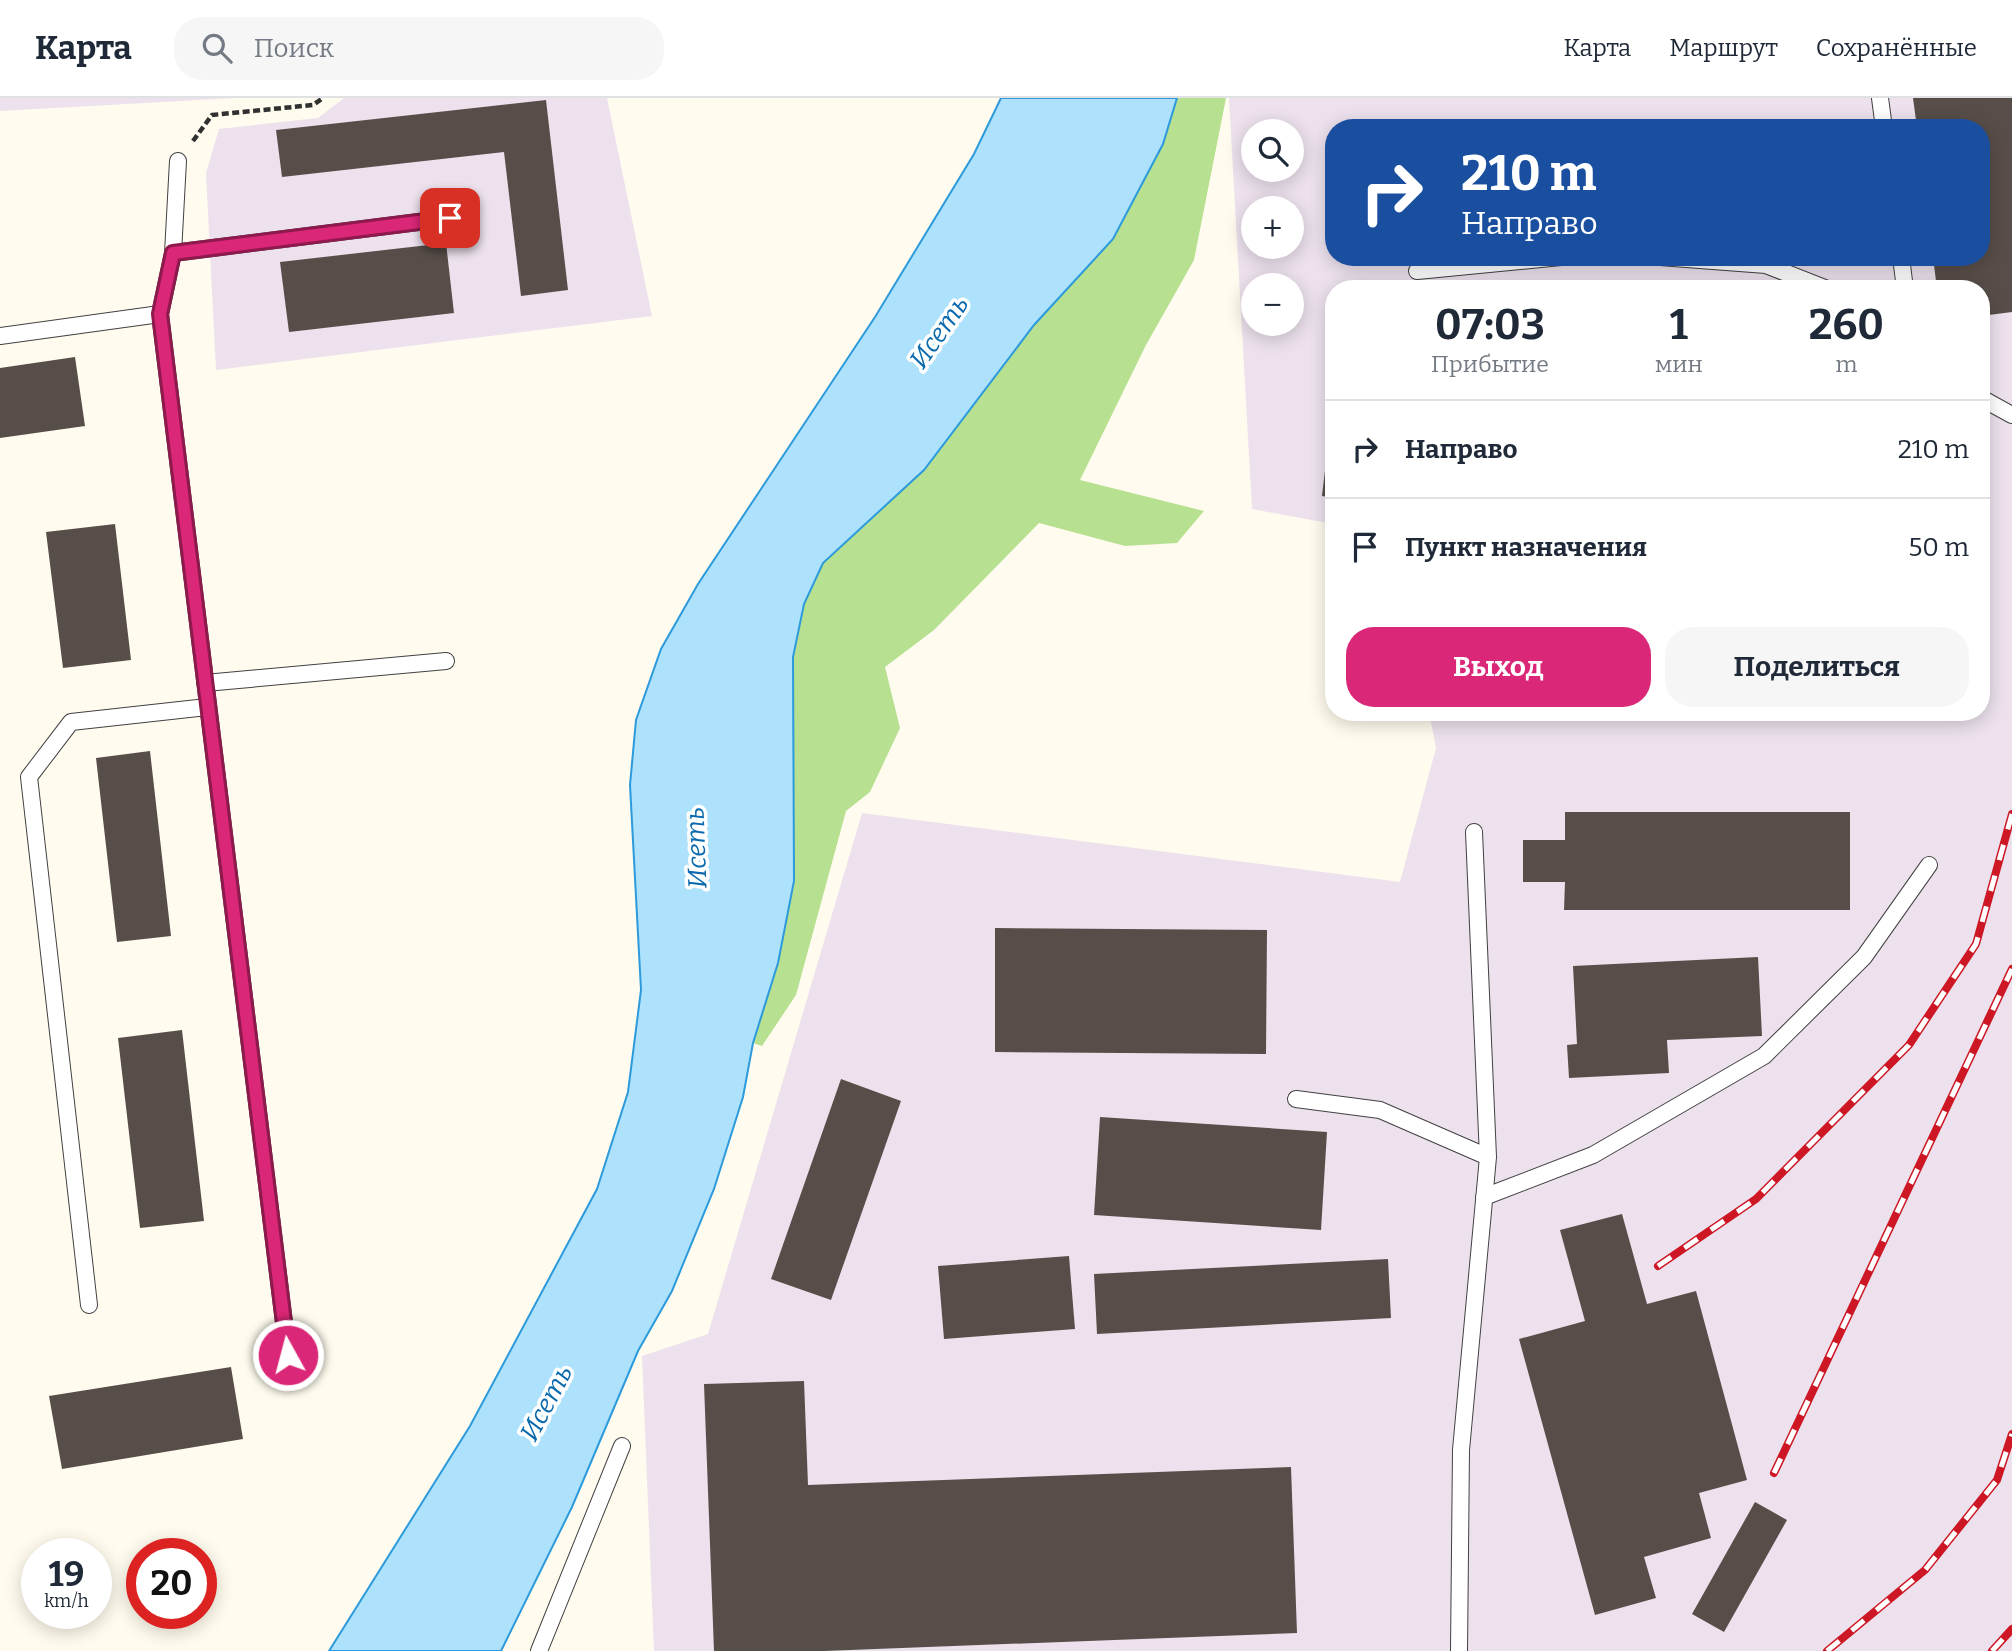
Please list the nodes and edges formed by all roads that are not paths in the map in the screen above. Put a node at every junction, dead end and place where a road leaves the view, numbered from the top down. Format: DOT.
graph roads {
  1 [pos="1880,98"];
  2 [pos="1883,119"];
  3 [pos="178,161"];
  4 [pos="450,218"];
  5 [pos="173,253"];
  6 [pos="1468,266"];
  7 [pos="1769,266"];
  8 [pos="1417,271"];
  9 [pos="1804,280"];
  10 [pos="160,314"];
  11 [pos="0,336"];
  12 [pos="1990,403"];
  13 [pos="2012,415"];
  14 [pos="446,661"];
  15 [pos="205,683"];
  16 [pos="207,707"];
  17 [pos="1474,832"];
  18 [pos="1929,865"];
  19 [pos="1296,1099"];
  20 [pos="1488,1157"];
  21 [pos="1484,1197"];
  22 [pos="89,1304"];
  23 [pos="288,1355"];
  24 [pos="622,1446"];
  25 [pos="539,1651"];
  26 [pos="1459,1651"];
  1 -- 2 [label="lane"];
  3 -- 5 [label="lane"];
  4 -- 5 [label="lane"];
  5 -- 10 [label="lane"];
  6 -- 8 [label="lane"];
  7 -- 9 [label="lane"];
  10 -- 11 [label="lane"];
  10 -- 15 [label="lane"];
  12 -- 13 [label="lane"];
  14 -- 15 [label="lane"];
  15 -- 16 [label="lane"];
  16 -- 22 [label="lane"];
  16 -- 23 [label="lane"];
  17 -- 20 [label="lane"];
  18 -- 21 [label="lane"];
  19 -- 20 [label="lane"];
  20 -- 21 [label="lane"];
  21 -- 26 [label="lane"];
  24 -- 25 [label="lane"];
}
